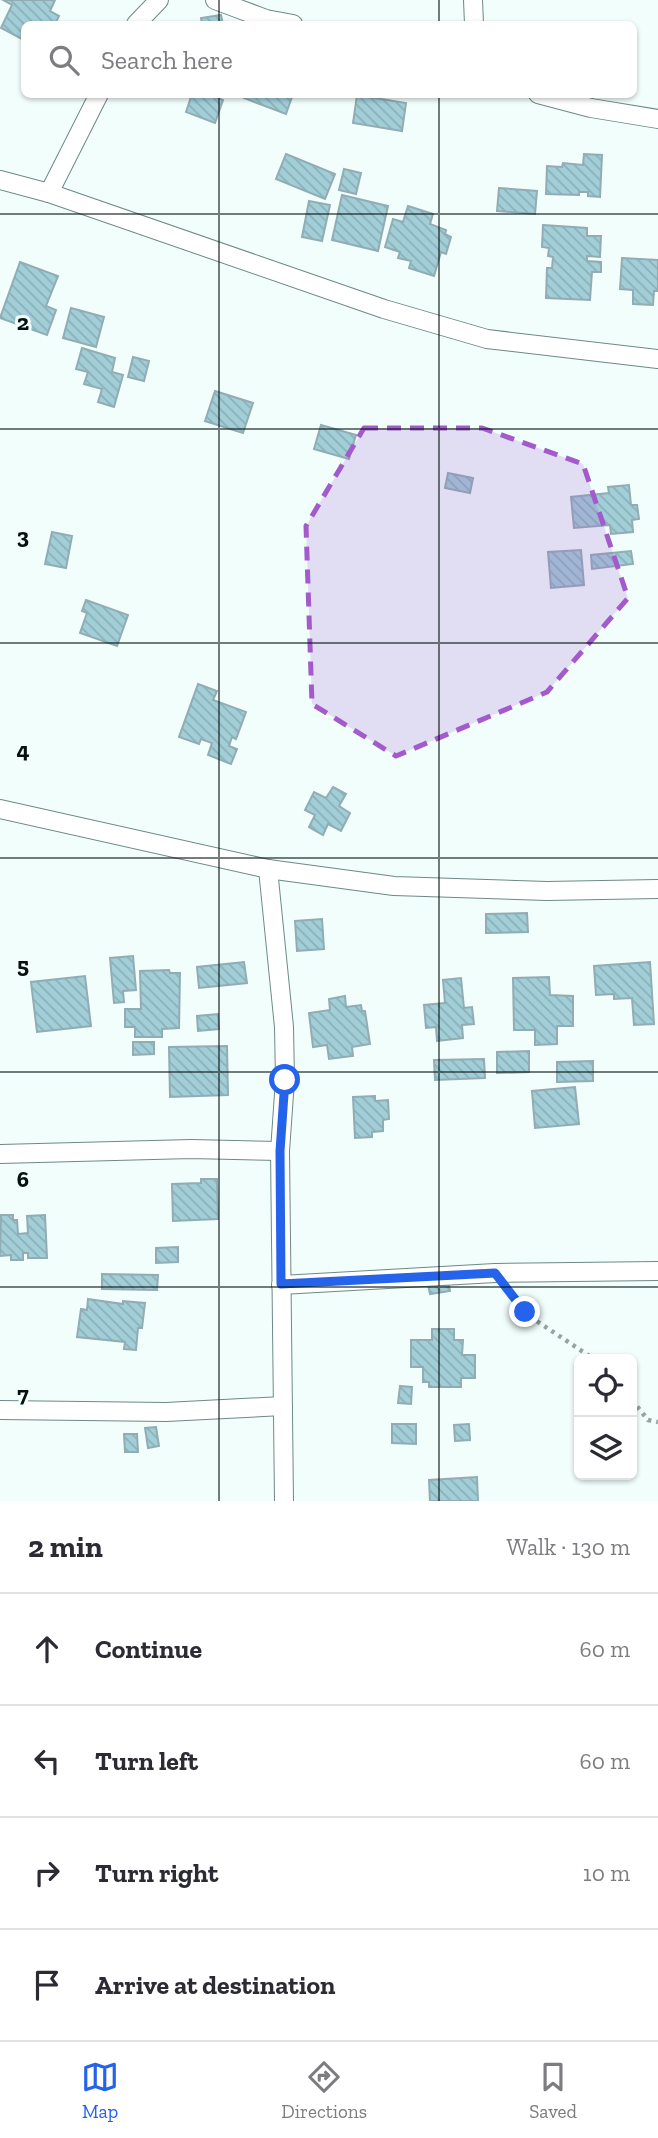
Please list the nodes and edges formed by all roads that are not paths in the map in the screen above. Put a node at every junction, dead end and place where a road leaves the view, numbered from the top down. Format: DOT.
graph roads {
  1 [pos="159,0"];
  2 [pos="215,0"];
  3 [pos="472,0"];
  4 [pos="139,21"];
  5 [pos="277,21"];
  6 [pos="474,21"];
  7 [pos="97,98"];
  8 [pos="553,98"];
  9 [pos="658,119"];
  10 [pos="0,180"];
  11 [pos="49,193"];
  12 [pos="658,359"];
  13 [pos="0,809"];
  14 [pos="268,869"];
  15 [pos="658,889"];
  16 [pos="280,1151"];
  17 [pos="0,1154"];
  18 [pos="658,1271"];
  19 [pos="281,1284"];
  20 [pos="283,1405"];
  21 [pos="0,1410"];
  22 [pos="284,1501"];
  1 -- 4 [label="street"];
  2 -- 5 [label="street"];
  3 -- 6 [label="street"];
  7 -- 11 [label="street"];
  8 -- 9 [label="street"];
  10 -- 11 [label="street"];
  11 -- 12 [label="street"];
  13 -- 14 [label="street"];
  14 -- 15 [label="street"];
  14 -- 16 [label="street"];
  16 -- 17 [label="street"];
  16 -- 19 [label="street"];
  18 -- 19 [label="street"];
  19 -- 20 [label="street"];
  20 -- 21 [label="street"];
  20 -- 22 [label="street"];
}
